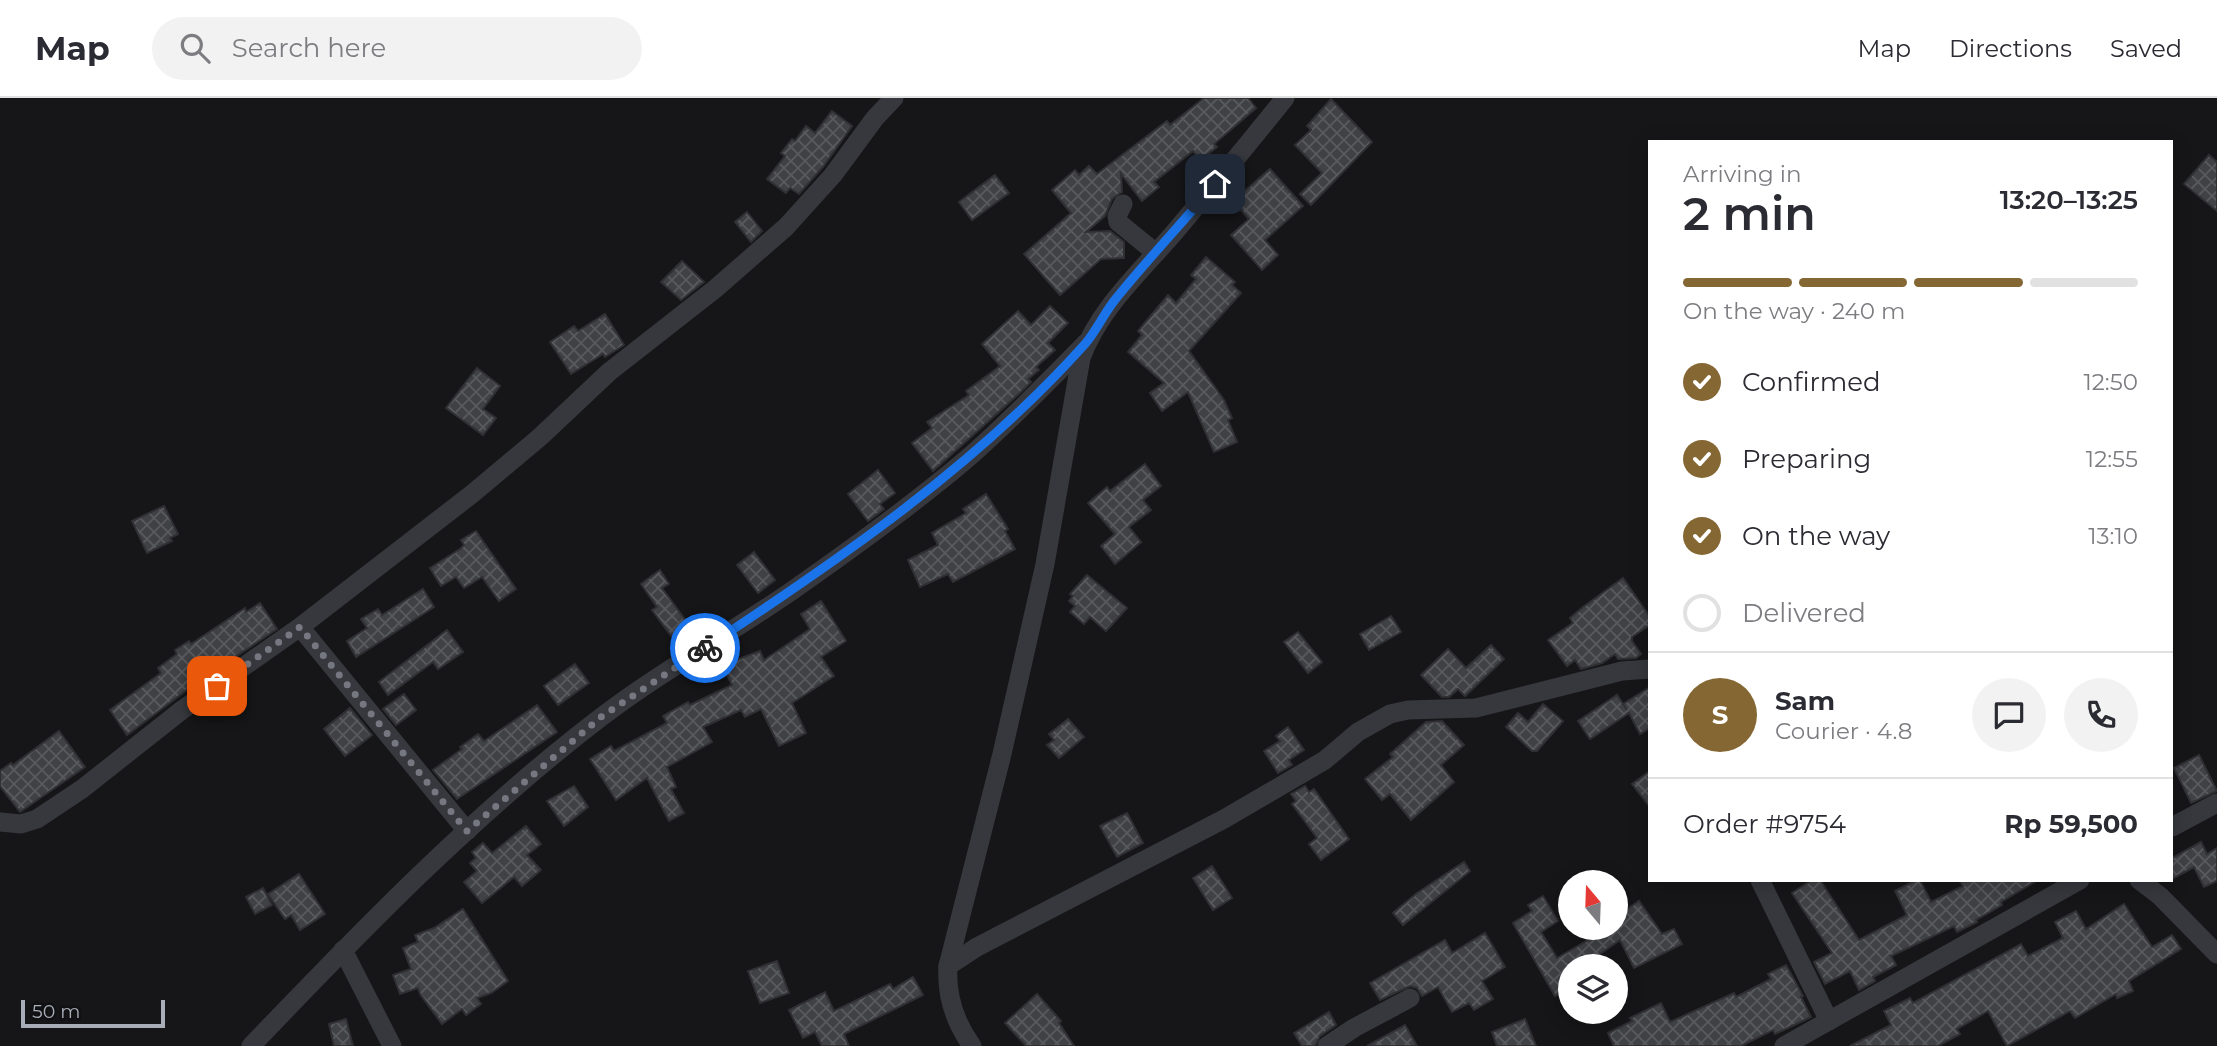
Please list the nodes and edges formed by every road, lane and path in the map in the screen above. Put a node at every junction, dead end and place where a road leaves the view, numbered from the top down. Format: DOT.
graph roads {
  1 [pos="894,98"];
  2 [pos="1285,98"];
  3 [pos="1123,204"];
  4 [pos="1156,253"];
  5 [pos="1087,342"];
  6 [pos="300,627"];
  7 [pos="1648,669"];
  8 [pos="2217,803"];
  9 [pos="0,822"];
  10 [pos="2173,826"];
  11 [pos="467,831"];
  12 [pos="1761,882"];
  13 [pos="2076,882"];
  14 [pos="2141,882"];
  15 [pos="343,950"];
  16 [pos="2217,954"];
  17 [pos="948,966"];
  18 [pos="1409,998"];
  19 [pos="1829,1021"];
  20 [pos="251,1046"];
  21 [pos="392,1046"];
  22 [pos="972,1046"];
  23 [pos="1326,1046"];
  24 [pos="1784,1046"];
  1 -- 6 [label="street"];
  2 -- 4 [label="street"];
  3 -- 4 [label="street"];
  4 -- 5 [label="street"];
  5 -- 11 [label="street"];
  5 -- 17 [label="street"];
  6 -- 9 [label="street"];
  6 -- 11 [label="street"];
  7 -- 17 [label="street"];
  8 -- 10 [label="street"];
  11 -- 15 [label="street"];
  12 -- 19 [label="street"];
  13 -- 19 [label="street"];
  14 -- 16 [label="street"];
  15 -- 20 [label="street"];
  15 -- 21 [label="street"];
  17 -- 22 [label="street"];
  18 -- 23 [label="street"];
  19 -- 24 [label="street"];
}
